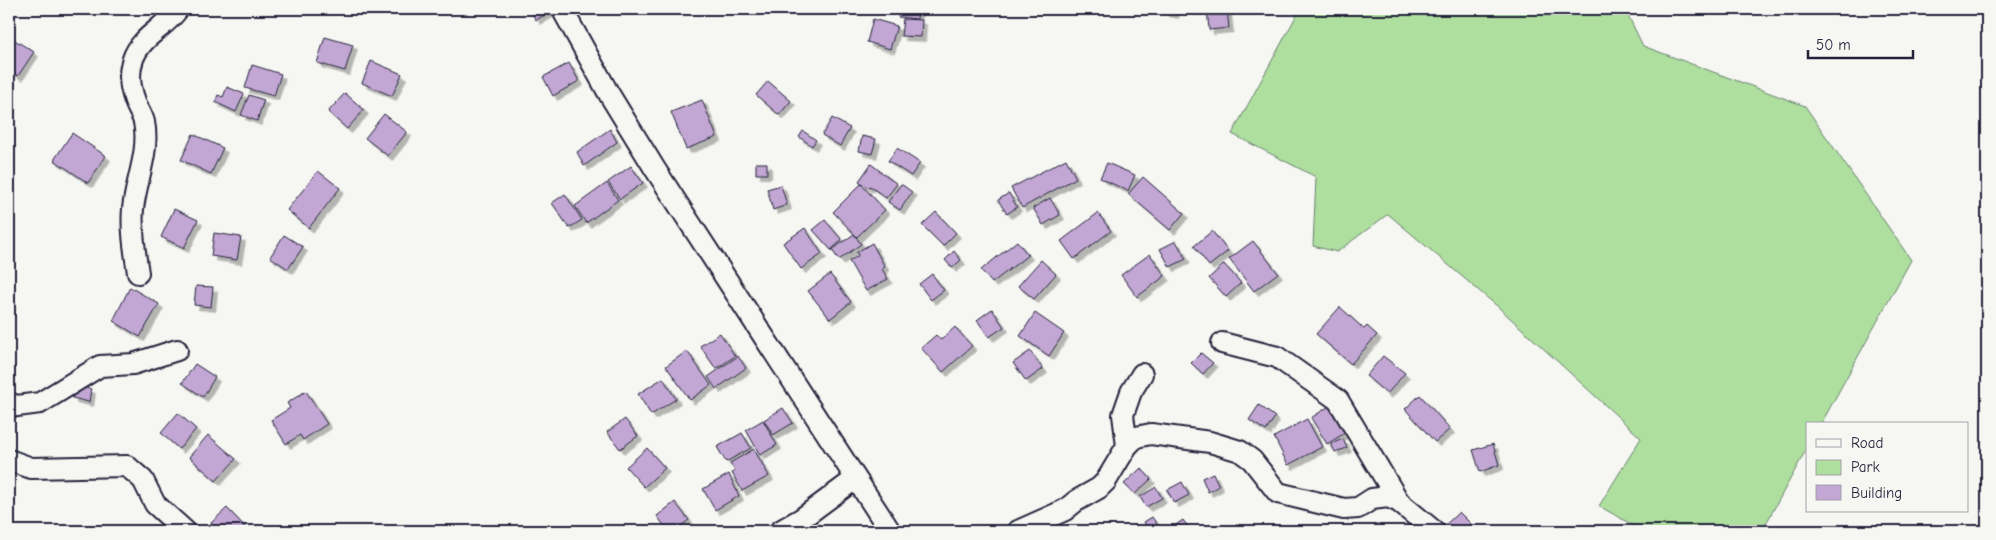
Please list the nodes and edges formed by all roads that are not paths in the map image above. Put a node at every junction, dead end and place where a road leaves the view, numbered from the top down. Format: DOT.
graph roads {
  1 [pos="178,9"];
  2 [pos="562,9"];
  3 [pos="138,273"];
  4 [pos="1222,343"];
  5 [pos="177,350"];
  6 [pos="1142,374"];
  7 [pos="9,403"];
  8 [pos="1127,446"];
  9 [pos="9,460"];
  10 [pos="855,479"];
  11 [pos="1399,502"];
  12 [pos="185,531"];
  13 [pos="780,531"];
  14 [pos="890,531"];
  15 [pos="1018,531"];
  16 [pos="1434,531"];
  1 -- 3 [label="street"];
  2 -- 10 [label="street"];
  4 -- 11 [label="street"];
  5 -- 7 [label="street"];
  6 -- 8 [label="street"];
  8 -- 11 [label="street"];
  8 -- 15 [label="street"];
  9 -- 12 [label="street"];
  10 -- 13 [label="street"];
  10 -- 14 [label="street"];
  11 -- 16 [label="street"];
}
